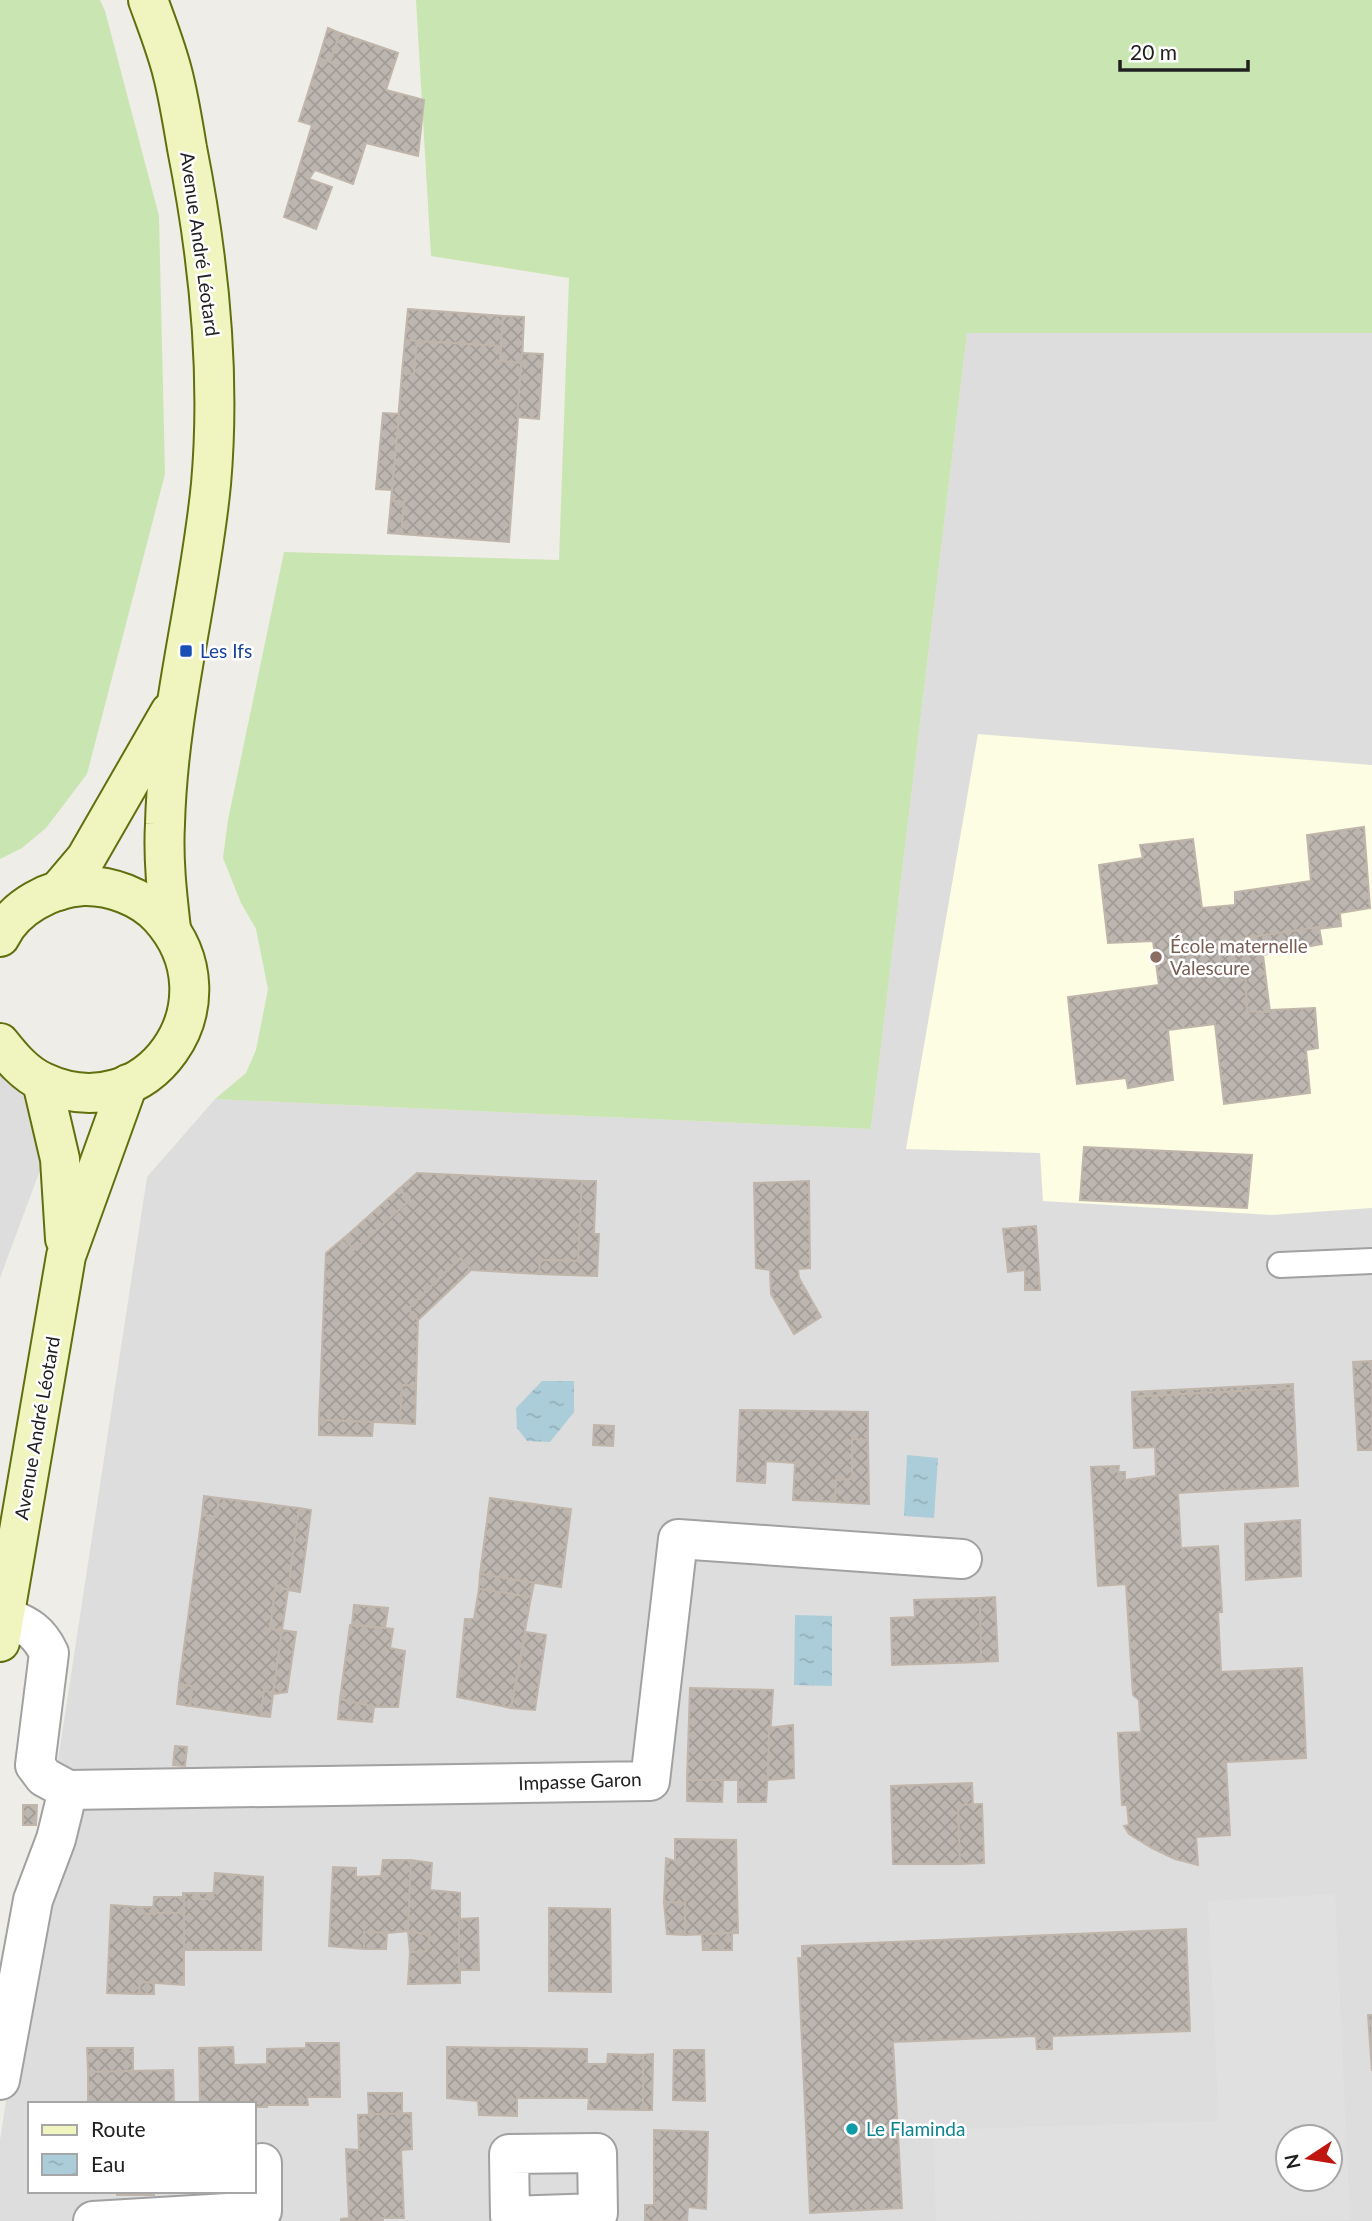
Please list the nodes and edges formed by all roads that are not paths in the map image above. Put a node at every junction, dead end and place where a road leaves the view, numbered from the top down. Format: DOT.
graph roads {
  1 [pos="148,0"];
  2 [pos="177,699"];
  3 [pos="58,891"];
  4 [pos="8,919"];
  5 [pos="171,929"];
  6 [pos="0,1043"];
  7 [pos="42,1082"];
  8 [pos="128,1084"];
  9 [pos="66,1255"];
  10 [pos="1372,1261"];
  11 [pos="1280,1265"];
  12 [pos="962,1559"];
  13 [pos="3,1629"];
  14 [pos="68,1790"];
  15 [pos="0,2080"];
  16 [pos="262,2163"];
  17 [pos="232,2216"];
  18 [pos="93,2221"];
  1 -- 2 [label="main road, Avenue André Léotard"];
  2 -- 3 [label="main road, Avenue André Léotard"];
  2 -- 5 [label="main road, Avenue André Léotard"];
  3 -- 4 [label="main road"];
  3 -- 5 [label="main road"];
  5 -- 8 [label="main road"];
  6 -- 7 [label="main road"];
  7 -- 8 [label="main road"];
  7 -- 9 [label="main road, Avenue André Léotard"];
  8 -- 9 [label="main road, Avenue André Léotard"];
  9 -- 13 [label="main road, Avenue André Léotard"];
  10 -- 11 [label="lane"];
  12 -- 14 [label="street, Impasse Garon"];
  13 -- 14 [label="street"];
  14 -- 15 [label="street"];
  16 -- 17 [label="street"];
  17 -- 18 [label="street"];
}
